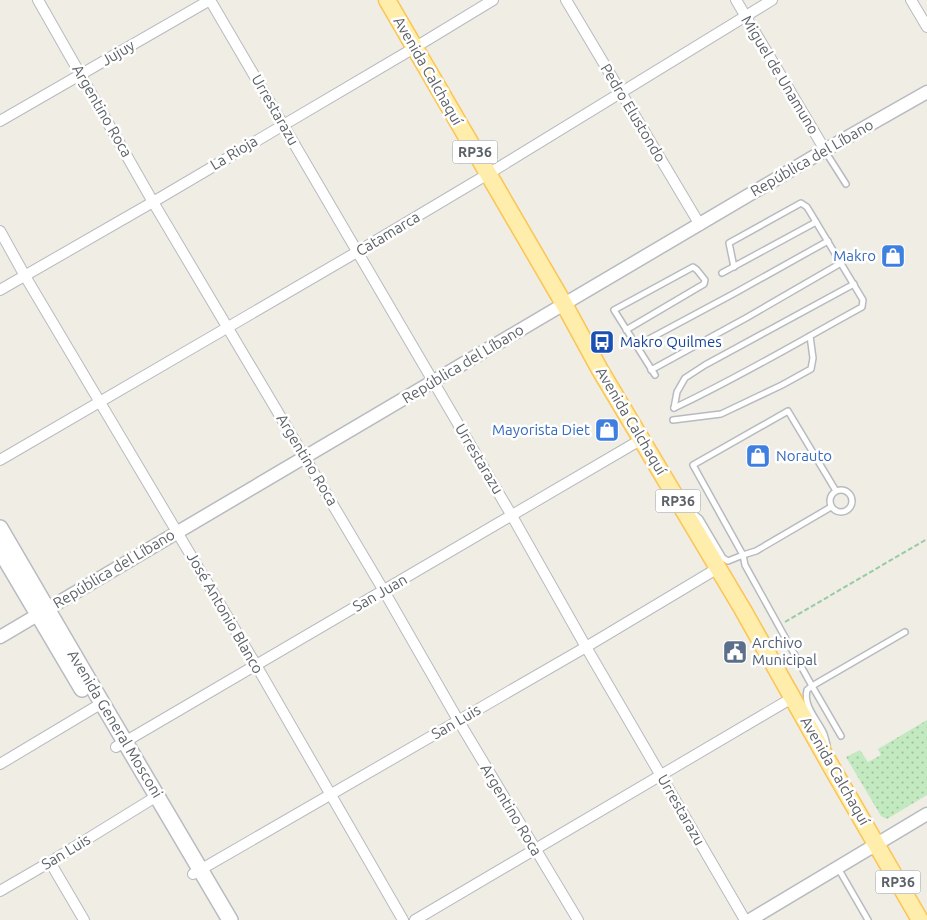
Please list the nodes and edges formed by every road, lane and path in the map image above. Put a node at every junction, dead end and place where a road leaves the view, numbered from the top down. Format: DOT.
graph roads {
  1 [pos="38,0"];
  2 [pos="210,0"];
  3 [pos="386,0"];
  4 [pos="493,0"];
  5 [pos="566,0"];
  6 [pos="736,0"];
  7 [pos="772,0"];
  8 [pos="910,0"];
  9 [pos="746,16"];
  10 [pos="927,27"];
  11 [pos="414,48"];
  12 [pos="80,74"];
  13 [pos="620,92"];
  14 [pos="927,92"];
  15 [pos="0,121"];
  16 [pos="283,124"];
  17 [pos="825,150"];
  18 [pos="488,174"];
  19 [pos="846,184"];
  20 [pos="153,202"];
  21 [pos="816,222"];
  22 [pos="700,225"];
  23 [pos="0,231"];
  24 [pos="828,241"];
  25 [pos="357,252"];
  26 [pos="841,263"];
  27 [pos="734,267"];
  28 [pos="722,273"];
  29 [pos="25,276"];
  30 [pos="854,284"];
  31 [pos="0,290"];
  32 [pos="564,304"];
  33 [pos="228,328"];
  34 [pos="626,330"];
  35 [pos="810,336"];
  36 [pos="636,346"];
  37 [pos="651,370"];
  38 [pos="655,376"];
  39 [pos="433,382"];
  40 [pos="100,402"];
  41 [pos="673,420"];
  42 [pos="642,439"];
  43 [pos="305,458"];
  44 [pos="0,460"];
  45 [pos="836,491"];
  46 [pos="678,500"];
  47 [pos="831,507"];
  48 [pos="512,516"];
  49 [pos="0,528"];
  50 [pos="177,532"];
  51 [pos="927,539"];
  52 [pos="0,550"];
  53 [pos="742,555"];
  54 [pos="718,568"];
  55 [pos="384,591"];
  56 [pos="42,612"];
  57 [pos="779,626"];
  58 [pos="905,632"];
  59 [pos="0,637"];
  60 [pos="586,646"];
  61 [pos="256,665"];
  62 [pos="812,686"];
  63 [pos="792,698"];
  64 [pos="98,706"];
  65 [pos="458,720"];
  66 [pos="841,736"];
  67 [pos="120,744"];
  68 [pos="0,764"];
  69 [pos="832,768"];
  70 [pos="661,776"];
  71 [pos="330,795"];
  72 [pos="153,798"];
  73 [pos="927,814"];
  74 [pos="877,844"];
  75 [pos="535,850"];
  76 [pos="50,862"];
  77 [pos="838,867"];
  78 [pos="197,872"];
  79 [pos="0,892"];
  80 [pos="84,920"];
  81 [pos="219,920"];
  82 [pos="230,920"];
  83 [pos="403,920"];
  84 [pos="415,920"];
  85 [pos="578,920"];
  86 [pos="745,920"];
  87 [pos="750,920"];
  88 [pos="868,920"];
  89 [pos="920,920"];
  1 -- 12 [label="street, Argentino Roca"];
  2 -- 12 [label="street, Jujuy"];
  2 -- 16 [label="street, Urrestarazu"];
  3 -- 11 [label="main road, Avenida Calchaquí / RP36"];
  4 -- 11 [label="street, La Rioja"];
  5 -- 13 [label="street, Pedro Elustondo"];
  6 -- 9 [label="street, Miguel de Unamuno"];
  7 -- 9 [label="street, Catamarca"];
  8 -- 10 [label="street"];
  9 -- 13 [label="street, Catamarca"];
  9 -- 17 [label="street, Miguel de Unamuno"];
  11 -- 16 [label="street, La Rioja"];
  11 -- 18 [label="main road, Avenida Calchaquí / RP36"];
  12 -- 15 [label="street, Jujuy"];
  12 -- 20 [label="street, Argentino Roca"];
  13 -- 18 [label="street, Catamarca"];
  13 -- 22 [label="street, Pedro Elustondo"];
  14 -- 17 [label="street, República del Líbano"];
  16 -- 20 [label="street, La Rioja"];
  16 -- 25 [label="street, Urrestarazu"];
  17 -- 19 [label="lane"];
  17 -- 22 [label="street, República del Líbano"];
  18 -- 25 [label="street, Catamarca"];
  18 -- 32 [label="main road, Avenida Calchaquí / RP36"];
  20 -- 29 [label="street, La Rioja"];
  20 -- 33 [label="street, Argentino Roca"];
  21 -- 24 [label="lane"];
  21 -- 27 [label="lane"];
  21 -- 27 [label="lane"];
  22 -- 32 [label="street, República del Líbano"];
  23 -- 29 [label="street, José Antonio Blanco"];
  24 -- 26 [label="lane"];
  24 -- 36 [label="lane"];
  25 -- 33 [label="street, Catamarca"];
  25 -- 39 [label="street, Urrestarazu"];
  26 -- 30 [label="lane"];
  26 -- 37 [label="lane"];
  27 -- 28 [label="lane"];
  29 -- 31 [label="street, La Rioja"];
  29 -- 40 [label="street, José Antonio Blanco"];
  30 -- 35 [label="lane"];
  30 -- 35 [label="lane"];
  32 -- 39 [label="street, República del Líbano"];
  32 -- 42 [label="main road, Avenida Calchaquí / RP36"];
  33 -- 40 [label="street, Catamarca"];
  33 -- 43 [label="street, Argentino Roca"];
  34 -- 34 [label="lane"];
  34 -- 36 [label="lane"];
  35 -- 41 [label="lane"];
  36 -- 37 [label="lane"];
  37 -- 38 [label="lane"];
  39 -- 43 [label="street, República del Líbano"];
  39 -- 48 [label="street, Urrestarazu"];
  40 -- 44 [label="street, Catamarca"];
  40 -- 50 [label="street, José Antonio Blanco"];
  42 -- 46 [label="main road, Avenida Calchaquí / RP36"];
  42 -- 48 [label="street, San Juan"];
  43 -- 50 [label="street, República del Líbano"];
  43 -- 55 [label="street, Argentino Roca"];
  45 -- 47 [label="lane"];
  45 -- 47 [label="lane"];
  45 -- 53 [label="lane"];
  46 -- 53 [label="lane"];
  46 -- 54 [label="main road, Avenida Calchaquí / RP36"];
  47 -- 53 [label="lane"];
  48 -- 55 [label="street, San Juan"];
  48 -- 60 [label="street, Urrestarazu"];
  49 -- 56 [label="main road, Avenida General Mosconi"];
  50 -- 56 [label="street, República del Líbano"];
  50 -- 61 [label="street, José Antonio Blanco"];
  51 -- 57 [label="path"];
  52 -- 56 [label="main road, Avenida General Mosconi"];
  53 -- 57 [label="lane"];
  54 -- 60 [label="street, San Luis"];
  54 -- 63 [label="main road, Avenida Calchaquí / RP36"];
  55 -- 61 [label="street, San Juan"];
  55 -- 65 [label="street, Argentino Roca"];
  56 -- 59 [label="street, República del Líbano"];
  56 -- 64 [label="main road, Avenida General Mosconi"];
  57 -- 62 [label="lane"];
  58 -- 62 [label="lane"];
  60 -- 65 [label="street, San Luis"];
  60 -- 70 [label="street, Urrestarazu"];
  61 -- 67 [label="street, San Juan"];
  61 -- 71 [label="street, José Antonio Blanco"];
  62 -- 66 [label="lane"];
  62 -- 69 [label="lane"];
  63 -- 69 [label="main road, Avenida Calchaquí / RP36"];
  63 -- 70 [label="street"];
  64 -- 67 [label="main road, Avenida General Mosconi"];
  64 -- 68 [label="street"];
  65 -- 71 [label="street, San Luis"];
  65 -- 75 [label="street, Argentino Roca"];
  67 -- 72 [label="main road, Avenida General Mosconi"];
  69 -- 74 [label="main road, Avenida Calchaquí / RP36"];
  70 -- 75 [label="street"];
  70 -- 86 [label="street, Urrestarazu"];
  71 -- 78 [label="street, San Luis"];
  71 -- 83 [label="street, José Antonio Blanco"];
  72 -- 76 [label="street, San Luis"];
  72 -- 78 [label="main road, Avenida General Mosconi"];
  73 -- 74 [label="street"];
  74 -- 77 [label="street"];
  74 -- 89 [label="main road, Avenida Calchaquí / RP36"];
  75 -- 84 [label="street"];
  75 -- 85 [label="street, Argentino Roca"];
  76 -- 79 [label="street, San Luis"];
  76 -- 80 [label="street"];
  77 -- 87 [label="street"];
  77 -- 88 [label="lane"];
  78 -- 81 [label="main road, Avenida General Mosconi"];
  78 -- 82 [label="main road, Avenida General Mosconi"];
}
